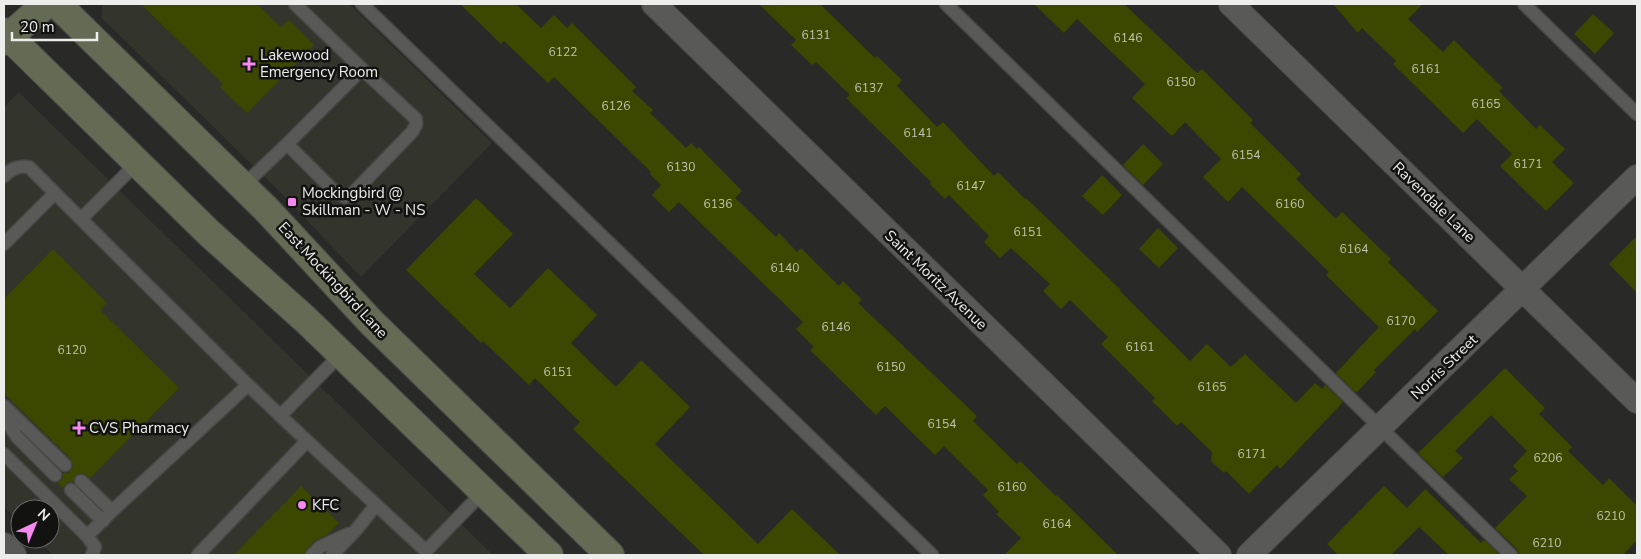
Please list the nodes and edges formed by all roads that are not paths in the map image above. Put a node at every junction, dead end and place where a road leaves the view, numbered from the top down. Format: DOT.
graph roads {
  1 [pos="46,4"];
  2 [pos="57,4"];
  3 [pos="294,4"];
  4 [pos="362,4"];
  5 [pos="654,4"];
  6 [pos="946,4"];
  7 [pos="1231,4"];
  8 [pos="1524,4"];
  9 [pos="5,37"];
  10 [pos="362,69"];
  11 [pos="1637,114"];
  12 [pos="287,144"];
  13 [pos="137,163"];
  14 [pos="4,176"];
  15 [pos="1637,177"];
  16 [pos="243,186"];
  17 [pos="56,193"];
  18 [pos="81,219"];
  19 [pos="4,244"];
  20 [pos="1523,290"];
  21 [pos="371,322"];
  22 [pos="341,354"];
  23 [pos="248,385"];
  24 [pos="1637,401"];
  25 [pos="4,406"];
  26 [pos="280,416"];
  27 [pos="4,417"];
  28 [pos="1381,429"];
  29 [pos="307,441"];
  30 [pos="4,454"];
  31 [pos="65,465"];
  32 [pos="55,475"];
  33 [pos="483,492"];
  34 [pos="376,505"];
  35 [pos="112,511"];
  36 [pos="103,521"];
  37 [pos="356,530"];
  38 [pos="87,536"];
  39 [pos="4,545"];
  40 [pos="598,551"];
  41 [pos="426,554"];
  42 [pos="14,555"];
  43 [pos="92,555"];
  44 [pos="198,555"];
  45 [pos="312,555"];
  46 [pos="332,555"];
  47 [pos="549,555"];
  48 [pos="932,555"];
  49 [pos="1219,555"];
  50 [pos="1249,555"];
  51 [pos="1510,555"];
  1 -- 9 [label="main road"];
  2 -- 16 [label="main road, East Mockingbird Lane"];
  3 -- 10 [label="lane"];
  4 -- 48 [label="lane"];
  5 -- 49 [label="street, Saint Moritz Avenue"];
  6 -- 28 [label="lane"];
  7 -- 20 [label="street, Ravendale Lane"];
  8 -- 11 [label="lane"];
  9 -- 13 [label="main road"];
  10 -- 12 [label="lane"];
  10 -- 12 [label="lane"];
  12 -- 16 [label="lane"];
  13 -- 18 [label="lane"];
  13 -- 22 [label="main road"];
  14 -- 17 [label="lane"];
  15 -- 20 [label="street, Norris Street"];
  16 -- 21 [label="main road, East Mockingbird Lane"];
  17 -- 18 [label="lane"];
  17 -- 19 [label="lane"];
  18 -- 23 [label="lane"];
  20 -- 24 [label="street, Ravendale Lane"];
  20 -- 28 [label="street, Norris Street"];
  21 -- 22 [label="main road"];
  21 -- 40 [label="main road, East Mockingbird Lane"];
  22 -- 26 [label="lane"];
  22 -- 33 [label="main road"];
  23 -- 26 [label="lane"];
  23 -- 35 [label="lane"];
  25 -- 31 [label="lane"];
  26 -- 29 [label="lane"];
  27 -- 32 [label="lane"];
  28 -- 50 [label="street, Norris Street"];
  28 -- 51 [label="lane"];
  29 -- 34 [label="lane"];
  29 -- 44 [label="lane"];
  30 -- 38 [label="lane"];
  33 -- 41 [label="lane"];
  33 -- 47 [label="main road"];
  34 -- 37 [label="lane"];
  34 -- 41 [label="lane"];
  35 -- 36 [label="lane"];
  35 -- 36 [label="lane"];
  36 -- 38 [label="lane"];
  37 -- 45 [label="lane"];
  37 -- 46 [label="lane"];
  38 -- 43 [label="lane"];
  39 -- 42 [label="street"];
}
